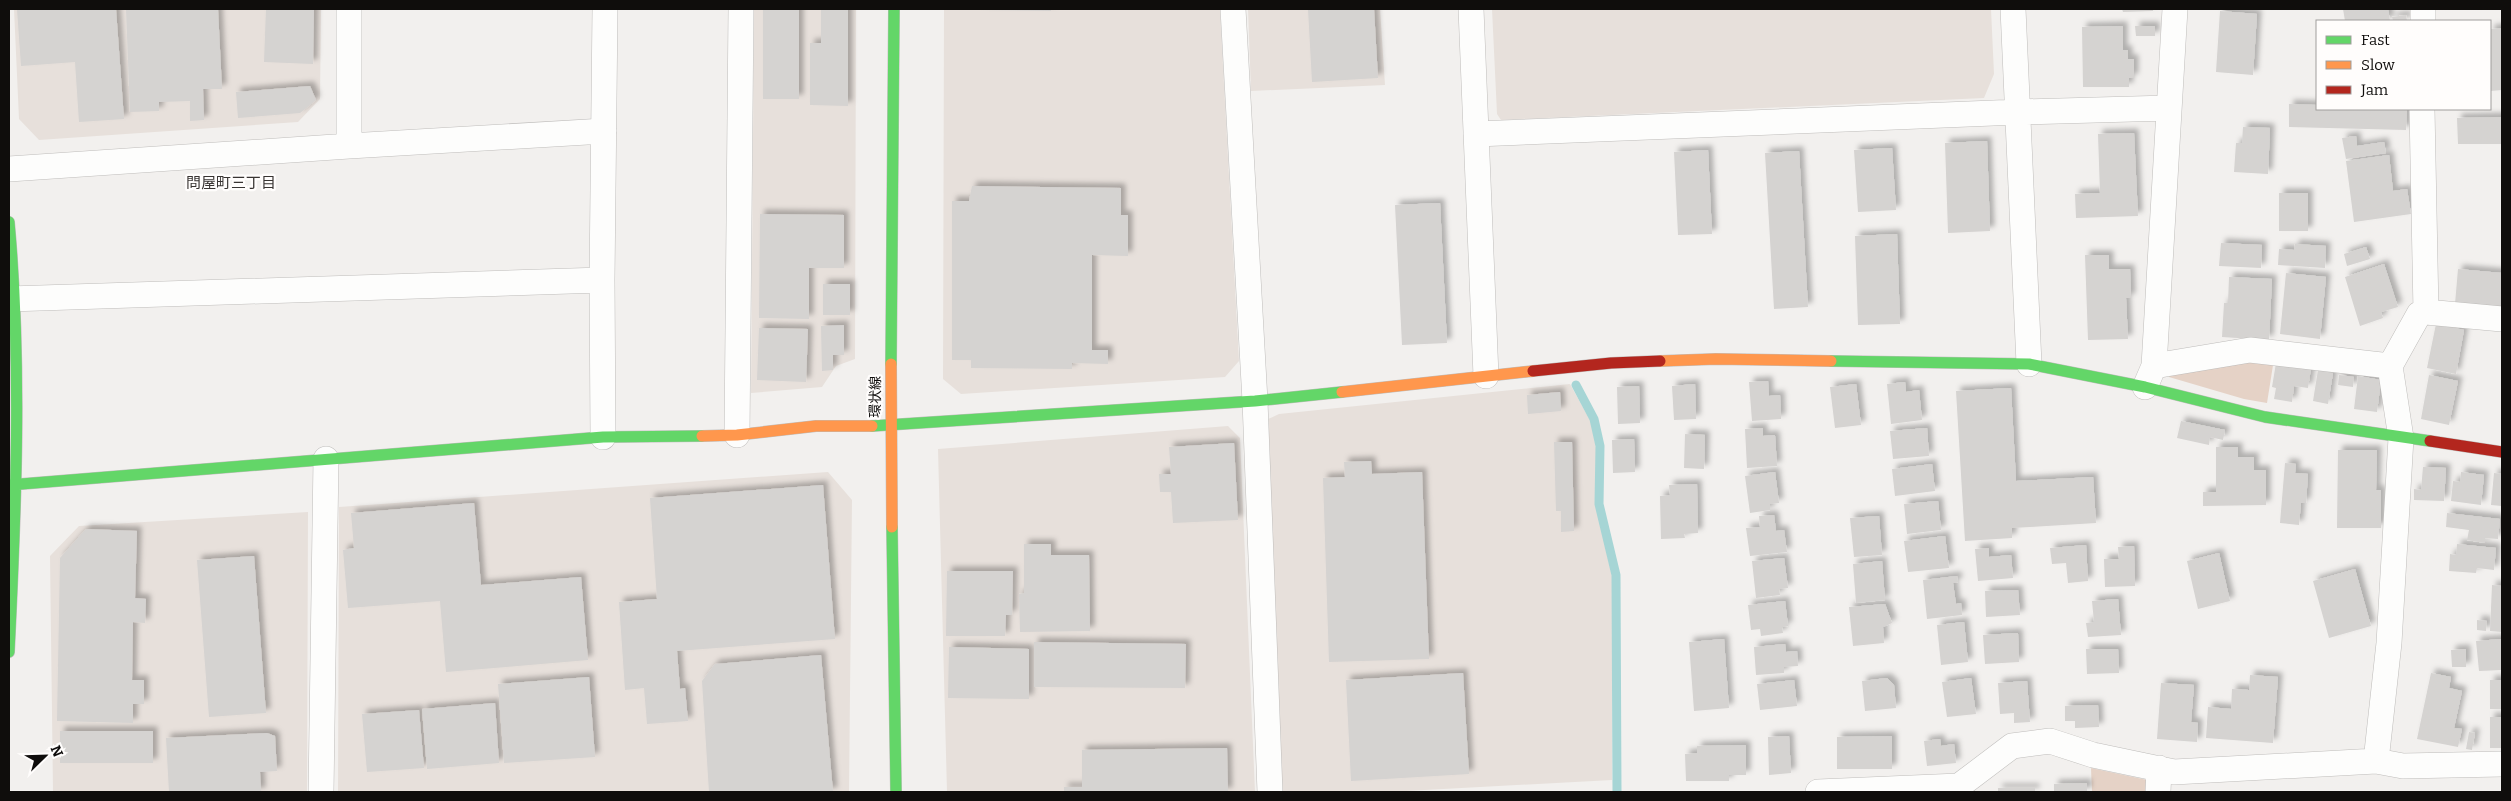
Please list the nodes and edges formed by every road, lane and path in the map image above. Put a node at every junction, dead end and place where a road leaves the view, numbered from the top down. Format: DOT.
graph roads {
  1 [pos="350,9"];
  2 [pos="605,9"];
  3 [pos="741,9"];
  4 [pos="894,9"];
  5 [pos="1234,9"];
  6 [pos="1471,9"];
  7 [pos="2013,9"];
  8 [pos="2175,9"];
  9 [pos="2169,108"];
  10 [pos="2422,110"];
  11 [pos="2018,112"];
  12 [pos="604,131"];
  13 [pos="1476,134"];
  14 [pos="349,146"];
  15 [pos="9,169"];
  16 [pos="9,222"];
  17 [pos="602,280"];
  18 [pos="12,299"];
  19 [pos="2426,312"];
  20 [pos="2502,319"];
  21 [pos="2029,364"];
  22 [pos="2390,366"];
  23 [pos="1486,376"];
  24 [pos="2150,376"];
  25 [pos="1255,401"];
  26 [pos="890,426"];
  27 [pos="737,435"];
  28 [pos="603,438"];
  29 [pos="2401,438"];
  30 [pos="2502,452"];
  31 [pos="326,459"];
  32 [pos="13,485"];
  33 [pos="9,652"];
  34 [pos="2376,761"];
  35 [pos="2502,764"];
  36 [pos="2159,780"];
  37 [pos="894,791"];
  38 [pos="322,792"];
  39 [pos="1270,792"];
  40 [pos="1818,792"];
  1 -- 14 [label="street"];
  2 -- 12 [label="street"];
  3 -- 27 [label="street"];
  4 -- 26 [label="street, 環状線"];
  5 -- 25 [label="street"];
  6 -- 13 [label="street"];
  7 -- 11 [label="street"];
  8 -- 9 [label="street"];
  9 -- 11 [label="street"];
  9 -- 24 [label="street"];
  10 -- 19 [label="street"];
  11 -- 13 [label="street"];
  11 -- 21 [label="street"];
  12 -- 14 [label="street"];
  12 -- 17 [label="street"];
  13 -- 23 [label="street"];
  14 -- 15 [label="street"];
  16 -- 18 [label="street"];
  17 -- 18 [label="street"];
  17 -- 28 [label="street"];
  18 -- 32 [label="street"];
  19 -- 20 [label="street"];
  19 -- 22 [label="street"];
  21 -- 23 [label="street"];
  21 -- 24 [label="street"];
  22 -- 24 [label="street"];
  22 -- 29 [label="street"];
  23 -- 25 [label="street"];
  24 -- 29 [label="street"];
  25 -- 26 [label="street"];
  25 -- 39 [label="street"];
  26 -- 27 [label="street"];
  26 -- 37 [label="street, 環状線"];
  27 -- 28 [label="street"];
  28 -- 31 [label="street"];
  29 -- 30 [label="street"];
  29 -- 34 [label="street"];
  31 -- 32 [label="street"];
  31 -- 38 [label="street"];
  32 -- 33 [label="street"];
  34 -- 35 [label="street"];
  34 -- 36 [label="street"];
  36 -- 40 [label="street"];
}
